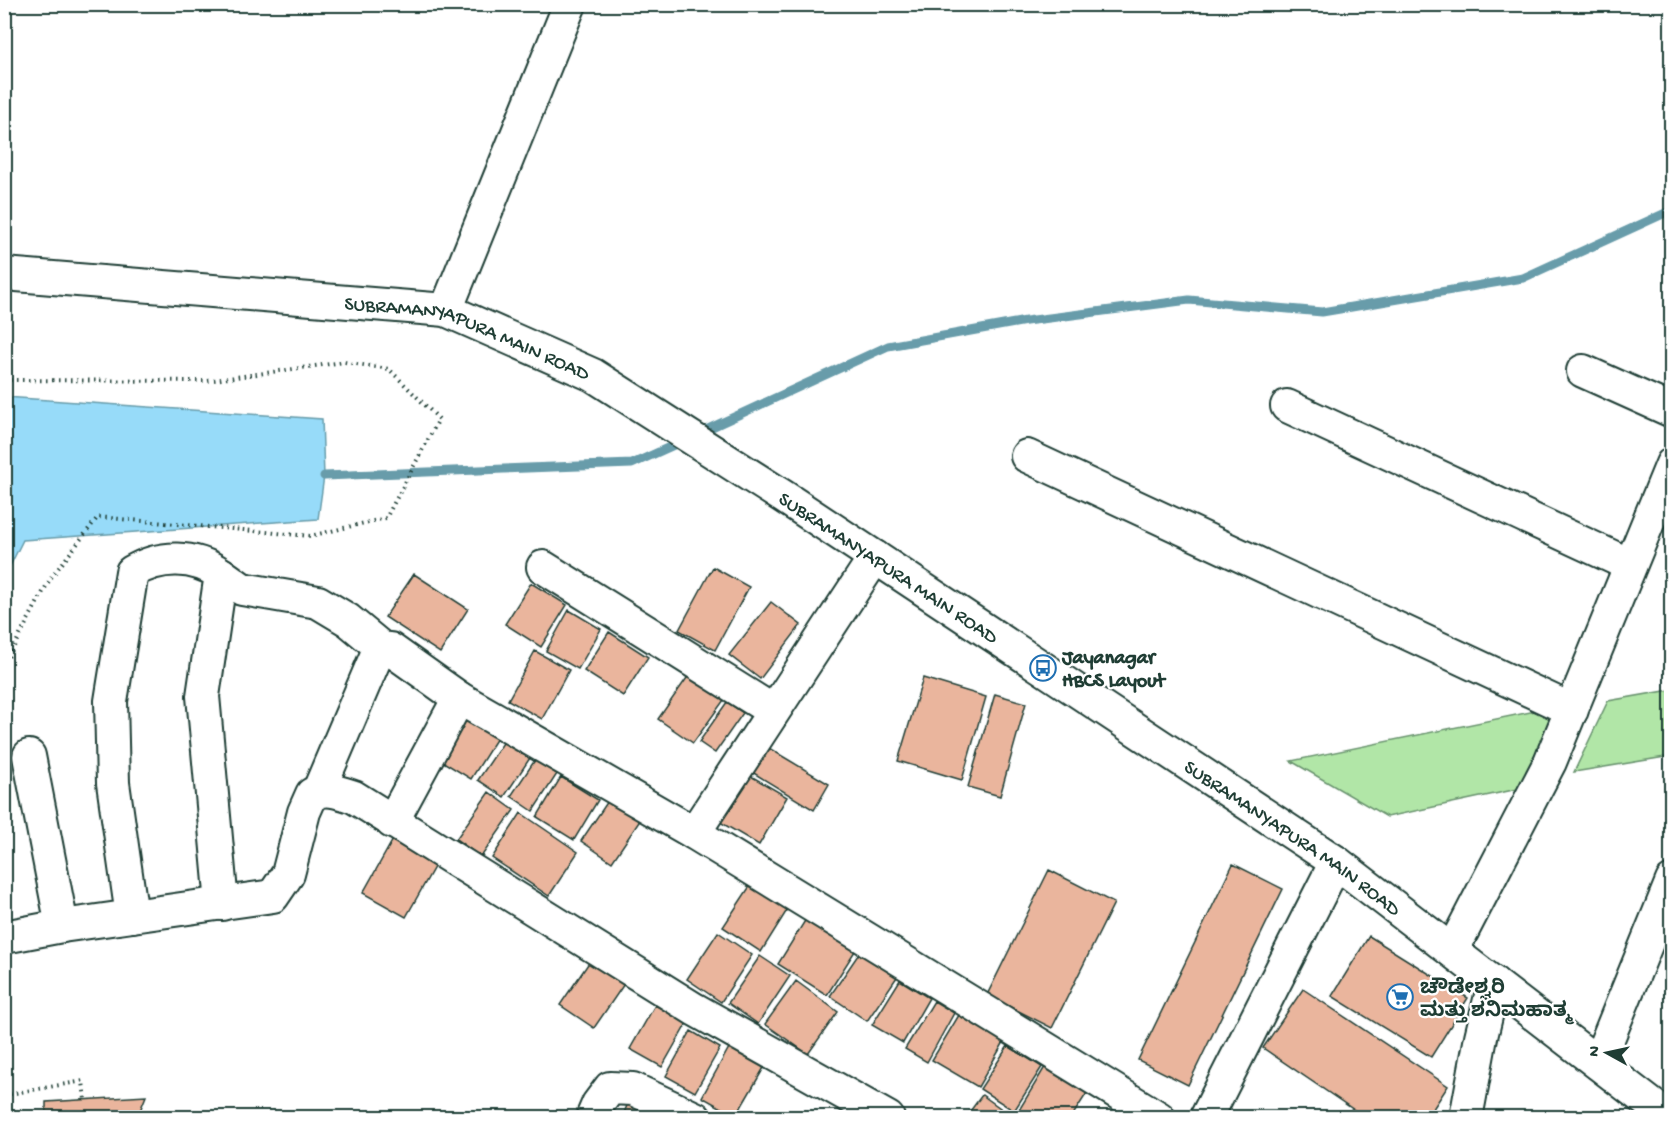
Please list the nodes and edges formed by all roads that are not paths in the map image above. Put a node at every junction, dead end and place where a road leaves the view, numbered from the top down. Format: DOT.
graph roads {
  1 [pos="570,4"];
  2 [pos="4,274"];
  3 [pos="446,310"];
  4 [pos="1583,371"];
  5 [pos="1287,406"];
  6 [pos="1671,411"];
  7 [pos="1027,456"];
  8 [pos="1671,464"];
  9 [pos="875,556"];
  10 [pos="1630,565"];
  11 [pos="543,567"];
  12 [pos="221,574"];
  13 [pos="383,649"];
  14 [pos="459,698"];
  15 [pos="1572,710"];
  16 [pos="773,711"];
  17 [pos="29,756"];
  18 [pos="319,790"];
  19 [pos="392,822"];
  20 [pos="694,833"];
  21 [pos="1336,862"];
  22 [pos="1671,881"];
  23 [pos="222,904"];
  24 [pos="132,916"];
  25 [pos="62,926"];
  26 [pos="4,937"];
  27 [pos="1452,951"];
  28 [pos="1494,983"];
  29 [pos="1598,1063"];
  30 [pos="592,1118"];
  31 [pos="695,1118"];
  32 [pos="888,1118"];
  33 [pos="1159,1118"];
  34 [pos="1206,1118"];
  35 [pos="1466,1118"];
  36 [pos="1669,1118"];
  1 -- 3 [label="street"];
  2 -- 3 [label="street, SUBRAMANYAPURA MAIN ROAD"];
  3 -- 9 [label="street, SUBRAMANYAPURA MAIN ROAD"];
  4 -- 6 [label="street"];
  5 -- 10 [label="street"];
  7 -- 15 [label="street"];
  8 -- 10 [label="street"];
  9 -- 16 [label="street"];
  9 -- 21 [label="street, SUBRAMANYAPURA MAIN ROAD"];
  10 -- 15 [label="street"];
  11 -- 16 [label="street"];
  12 -- 13 [label="street"];
  12 -- 23 [label="street"];
  12 -- 24 [label="street"];
  13 -- 14 [label="street"];
  13 -- 18 [label="street"];
  14 -- 19 [label="street"];
  14 -- 20 [label="street"];
  15 -- 27 [label="street"];
  16 -- 20 [label="street"];
  17 -- 25 [label="street"];
  18 -- 19 [label="street"];
  18 -- 23 [label="street"];
  19 -- 32 [label="street"];
  20 -- 33 [label="street"];
  21 -- 27 [label="street, SUBRAMANYAPURA MAIN ROAD"];
  21 -- 34 [label="street"];
  22 -- 29 [label="street"];
  23 -- 24 [label="street"];
  24 -- 25 [label="street"];
  25 -- 26 [label="street"];
  27 -- 28 [label="street, SUBRAMANYAPURA MAIN ROAD"];
  28 -- 29 [label="street, SUBRAMANYAPURA MAIN ROAD"];
  28 -- 35 [label="street"];
  29 -- 36 [label="street, SUBRAMANYAPURA MAIN ROAD"];
  30 -- 31 [label="street"];
}
